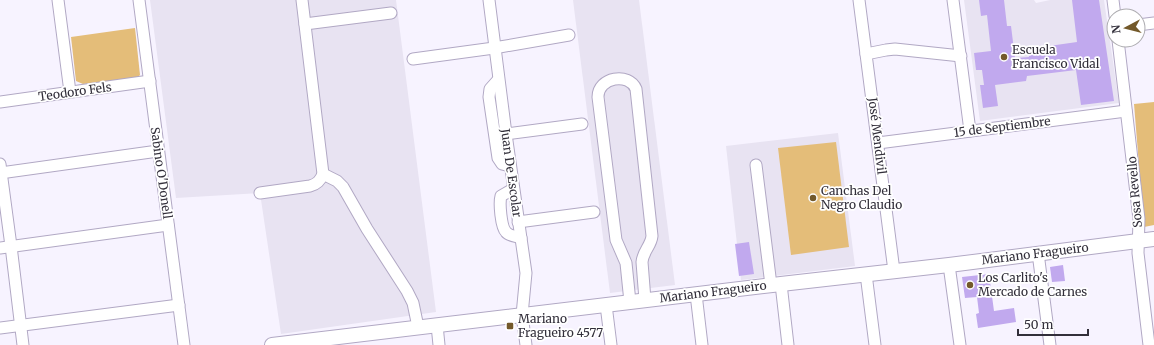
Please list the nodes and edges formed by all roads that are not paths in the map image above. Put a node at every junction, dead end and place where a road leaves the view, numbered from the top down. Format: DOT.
graph roads {
  1 [pos="58,0"];
  2 [pos="139,0"];
  3 [pos="302,0"];
  4 [pos="488,0"];
  5 [pos="859,0"];
  6 [pos="953,0"];
  7 [pos="391,13"];
  8 [pos="305,24"];
  9 [pos="569,35"];
  10 [pos="494,48"];
  11 [pos="1119,48"];
  12 [pos="866,54"];
  13 [pos="960,56"];
  14 [pos="413,59"];
  15 [pos="498,80"];
  16 [pos="150,82"];
  17 [pos="70,92"];
  18 [pos="0,102"];
  19 [pos="1126,111"];
  20 [pos="582,124"];
  21 [pos="970,131"];
  22 [pos="506,134"];
  23 [pos="878,143"];
  24 [pos="158,151"];
  25 [pos="756,165"];
  26 [pos="510,166"];
  27 [pos="0,170"];
  28 [pos="323,174"];
  29 [pos="513,189"];
  30 [pos="260,193"];
  31 [pos="594,212"];
  32 [pos="518,222"];
  33 [pos="168,225"];
  34 [pos="521,238"];
  35 [pos="1154,239"];
  36 [pos="1139,240"];
  37 [pos="6,247"];
  38 [pos="1038,253"];
  39 [pos="642,256"];
  40 [pos="624,258"];
  41 [pos="949,265"];
  42 [pos="894,271"];
  43 [pos="866,274"];
  44 [pos="776,284"];
  45 [pos="696,294"];
  46 [pos="645,300"];
  47 [pos="630,302"];
  48 [pos="179,305"];
  49 [pos="606,305"];
  50 [pos="522,315"];
  51 [pos="437,325"];
  52 [pos="21,326"];
  53 [pos="418,327"];
  54 [pos="0,328"];
  55 [pos="23,345"];
  56 [pos="184,345"];
  57 [pos="272,345"];
  58 [pos="439,345"];
  59 [pos="526,345"];
  60 [pos="611,345"];
  61 [pos="702,345"];
  62 [pos="788,345"];
  63 [pos="875,345"];
  64 [pos="960,345"];
  65 [pos="1050,345"];
  66 [pos="1149,345"];
  1 -- 17 [label="street"];
  2 -- 16 [label="street, Sabino O'Donell"];
  3 -- 8 [label="street"];
  4 -- 10 [label="street, Juan De Escolar"];
  5 -- 12 [label="street, José Mendivil"];
  6 -- 13 [label="street"];
  7 -- 8 [label="street"];
  8 -- 28 [label="street"];
  9 -- 10 [label="street"];
  10 -- 14 [label="street"];
  10 -- 15 [label="street, Juan De Escolar"];
  11 -- 19 [label="street, Sosa Revello"];
  12 -- 13 [label="street"];
  12 -- 23 [label="street, José Mendivil"];
  13 -- 21 [label="street"];
  15 -- 22 [label="street, Juan De Escolar"];
  15 -- 26 [label="street"];
  16 -- 17 [label="street, Teodoro Fels"];
  16 -- 24 [label="street, Sabino O'Donell"];
  17 -- 18 [label="street, Teodoro Fels"];
  19 -- 21 [label="street, 15 de Septiembre"];
  19 -- 36 [label="street, Sosa Revello"];
  20 -- 22 [label="street"];
  21 -- 23 [label="street, 15 de Septiembre"];
  22 -- 26 [label="street, Juan De Escolar"];
  23 -- 42 [label="street, José Mendivil"];
  24 -- 27 [label="street"];
  24 -- 33 [label="street, Sabino O'Donell"];
  25 -- 44 [label="street"];
  26 -- 29 [label="street, Juan De Escolar"];
  27 -- 37 [label="street"];
  28 -- 30 [label="street"];
  28 -- 53 [label="street"];
  29 -- 32 [label="street, Juan De Escolar"];
  29 -- 34 [label="street"];
  31 -- 32 [label="street"];
  32 -- 34 [label="street, Juan De Escolar"];
  33 -- 37 [label="street"];
  33 -- 48 [label="street, Sabino O'Donell"];
  34 -- 50 [label="street, Juan De Escolar"];
  35 -- 36 [label="main road, Mariano Fragueiro"];
  36 -- 38 [label="main road, Mariano Fragueiro"];
  36 -- 66 [label="street, Sosa Revello"];
  37 -- 52 [label="street"];
  38 -- 41 [label="main road, Mariano Fragueiro"];
  38 -- 65 [label="street"];
  39 -- 40 [label="street"];
  39 -- 40 [label="street"];
  39 -- 46 [label="street"];
  40 -- 47 [label="street"];
  41 -- 42 [label="main road, Mariano Fragueiro"];
  41 -- 64 [label="street"];
  42 -- 43 [label="main road, Mariano Fragueiro"];
  43 -- 44 [label="main road, Mariano Fragueiro"];
  43 -- 63 [label="street"];
  44 -- 45 [label="main road, Mariano Fragueiro"];
  44 -- 62 [label="street"];
  45 -- 46 [label="main road, Mariano Fragueiro"];
  45 -- 61 [label="street"];
  46 -- 47 [label="main road, Mariano Fragueiro"];
  47 -- 49 [label="main road, Mariano Fragueiro"];
  48 -- 52 [label="street"];
  48 -- 56 [label="street, Sabino O'Donell"];
  49 -- 50 [label="main road, Mariano Fragueiro"];
  49 -- 60 [label="street"];
  50 -- 51 [label="main road, Mariano Fragueiro"];
  50 -- 59 [label="street, Juan De Escolar"];
  51 -- 53 [label="main road, Mariano Fragueiro"];
  51 -- 58 [label="street"];
  52 -- 54 [label="street"];
  52 -- 55 [label="street"];
  53 -- 57 [label="main road, Mariano Fragueiro"];
}
